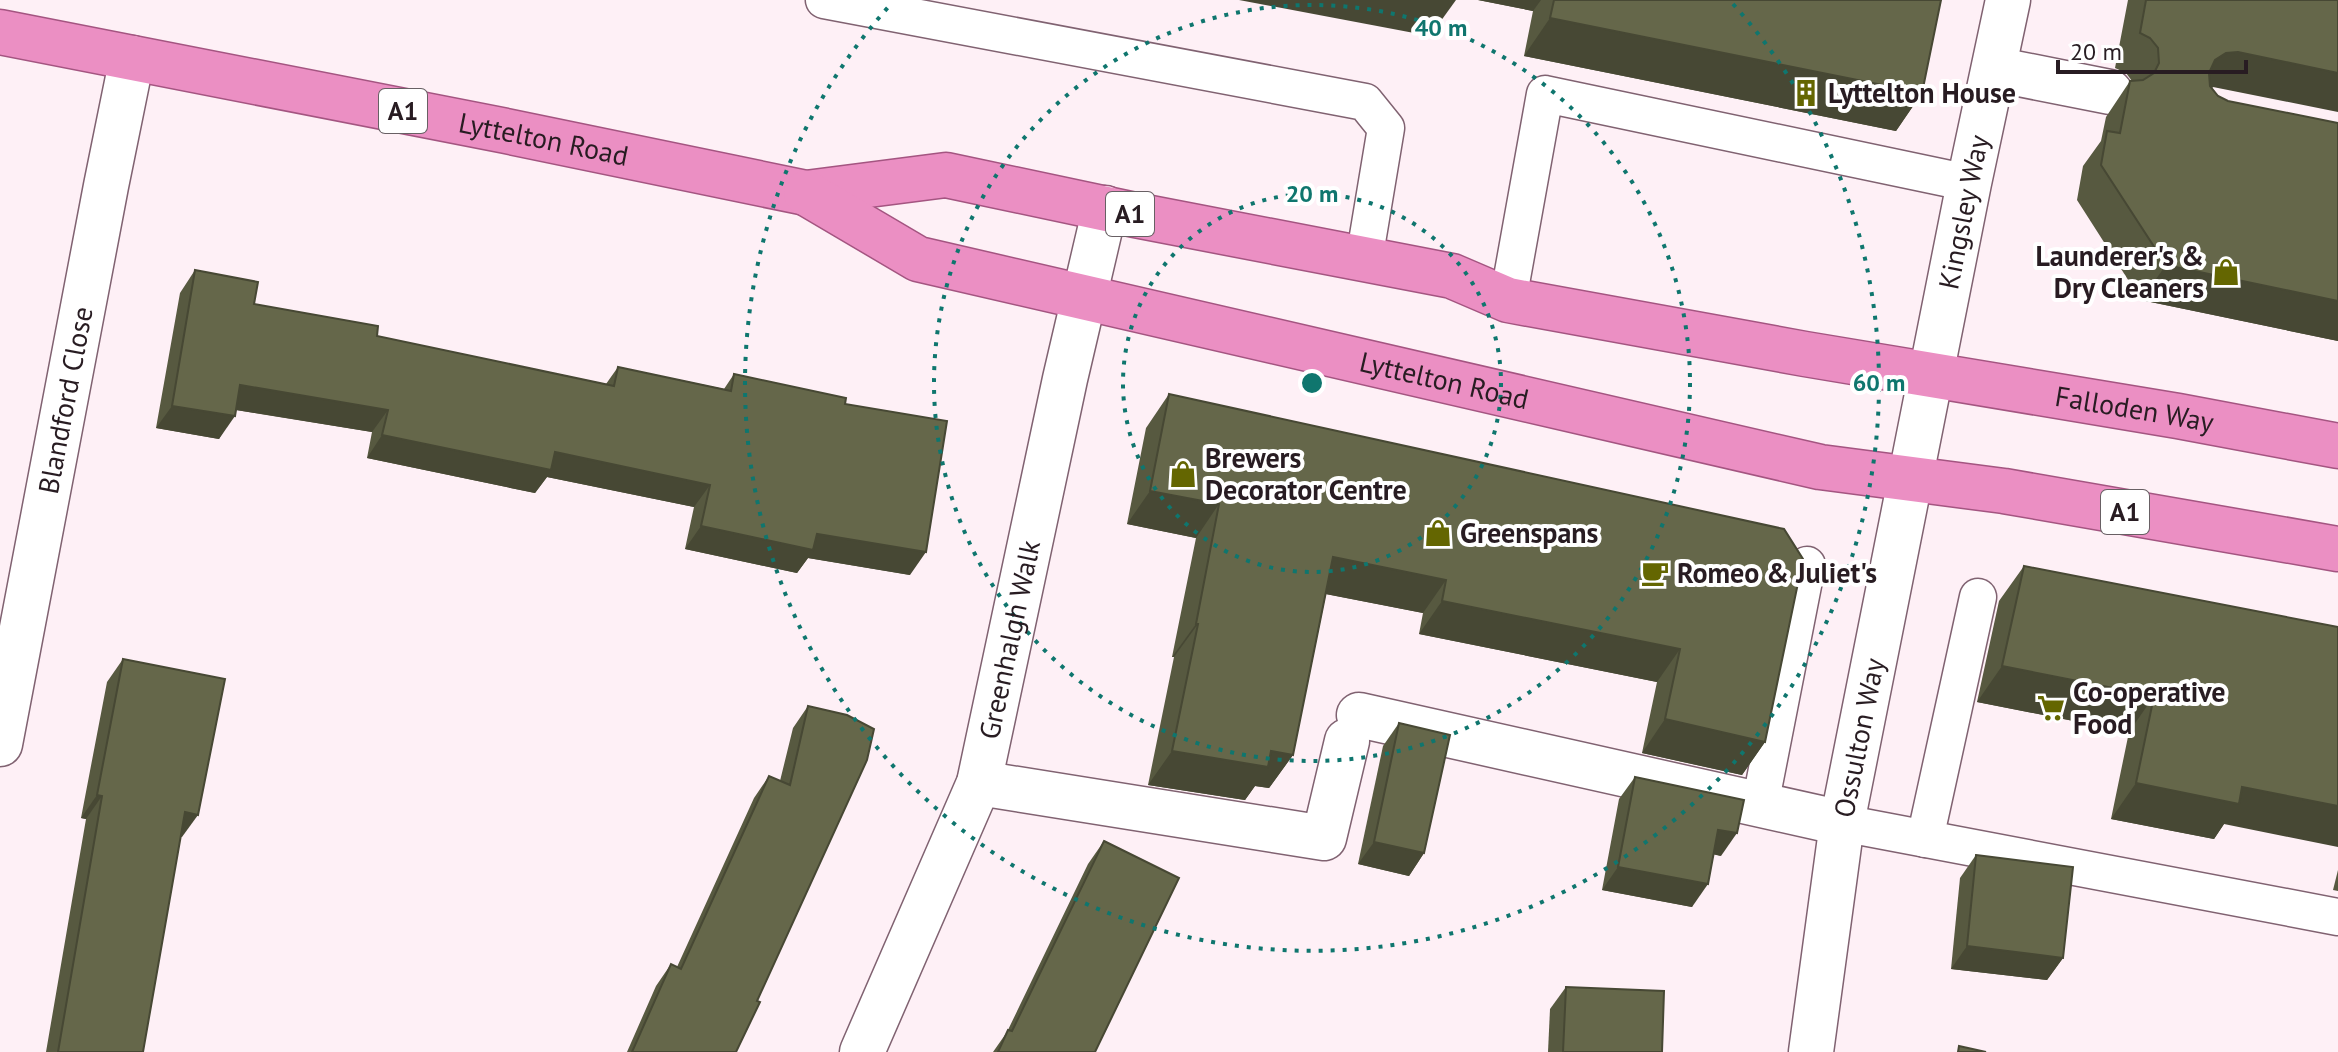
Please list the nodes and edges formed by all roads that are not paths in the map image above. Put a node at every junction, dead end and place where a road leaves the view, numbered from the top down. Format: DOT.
graph roads {
  1 [pos="824,0"];
  2 [pos="2008,0"];
  3 [pos="0,32"];
  4 [pos="132,58"];
  5 [pos="1994,69"];
  6 [pos="2110,92"];
  7 [pos="1969,183"];
  8 [pos="806,193"];
  9 [pos="1105,208"];
  10 [pos="1364,260"];
  11 [pos="1086,296"];
  12 [pos="1508,300"];
  13 [pos="1933,374"];
  14 [pos="1923,424"];
  15 [pos="2338,446"];
  16 [pos="1912,479"];
  17 [pos="2338,549"];
  18 [pos="1807,565"];
  19 [pos="1978,597"];
  20 [pos="0,744"];
  21 [pos="979,783"];
  22 [pos="1760,805"];
  23 [pos="1842,823"];
  24 [pos="1925,839"];
  25 [pos="2338,917"];
  26 [pos="862,1052"];
  27 [pos="1811,1052"];
  1 -- 10 [label="lane"];
  2 -- 5 [label="street, Kingsley Way"];
  3 -- 4 [label="highway, Lyttelton Road / A1"];
  4 -- 8 [label="highway, Lyttelton Road / A1"];
  4 -- 20 [label="street, Blandford Close"];
  5 -- 6 [label="street"];
  5 -- 7 [label="street, Kingsley Way"];
  7 -- 12 [label="lane"];
  7 -- 13 [label="street, Kingsley Way"];
  8 -- 9 [label="highway, Lyttelton Road / A1"];
  8 -- 11 [label="highway, Lyttelton Road / A1"];
  9 -- 10 [label="highway, Lyttelton Road / A1"];
  9 -- 11 [label="street, Greenhalgh Walk"];
  10 -- 12 [label="highway, Lyttelton Road / A1"];
  11 -- 16 [label="highway, Lyttelton Road / A1"];
  11 -- 21 [label="street, Greenhalgh Walk"];
  12 -- 13 [label="highway, Lyttelton Road / A1"];
  13 -- 14 [label="street, Kingsley Way"];
  13 -- 15 [label="highway, Falloden Way / A1"];
  14 -- 16 [label="street, Ossulton Way"];
  16 -- 17 [label="highway, A1"];
  16 -- 23 [label="street, Ossulton Way"];
  18 -- 22 [label="lane"];
  19 -- 24 [label="lane"];
  21 -- 22 [label="street"];
  21 -- 26 [label="street, Greenhalgh Walk"];
  22 -- 23 [label="street"];
  23 -- 24 [label="lane"];
  23 -- 27 [label="street, Ossulton Way"];
  24 -- 25 [label="lane"];
}
